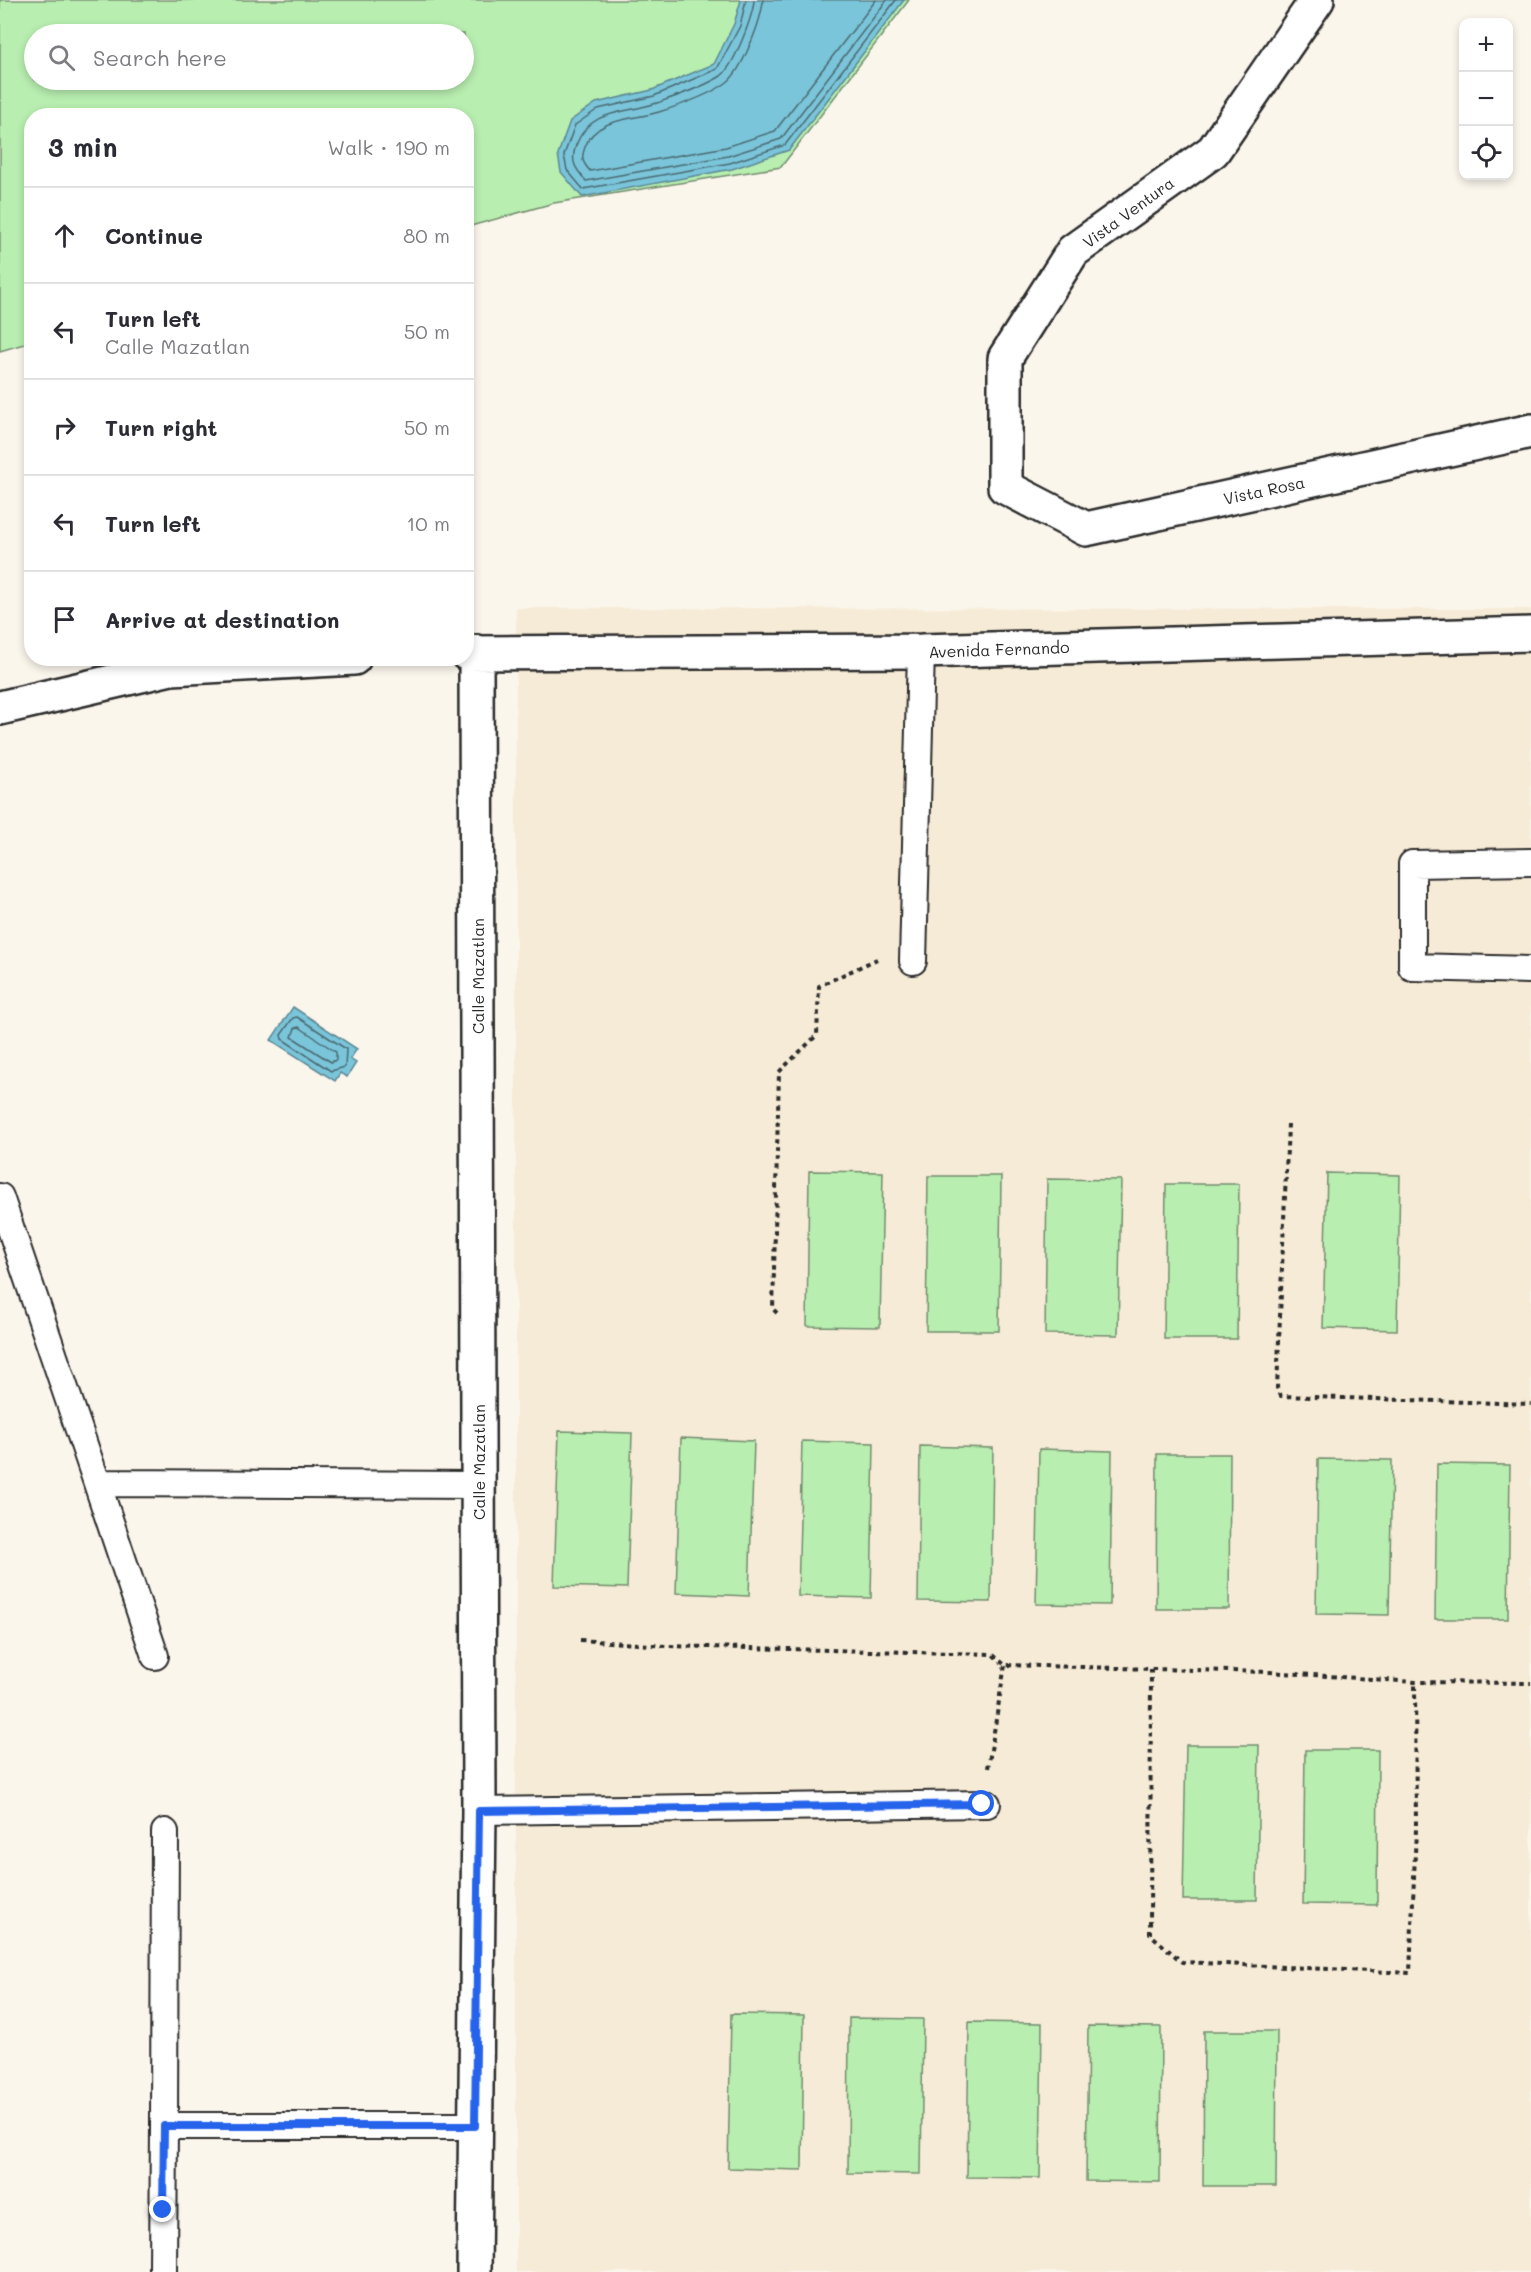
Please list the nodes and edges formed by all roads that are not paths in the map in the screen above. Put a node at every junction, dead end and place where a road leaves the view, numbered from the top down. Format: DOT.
graph roads {
  1 [pos="1317,0"];
  2 [pos="1531,431"];
  3 [pos="1005,487"];
  4 [pos="1531,634"];
  5 [pos="921,651"];
  6 [pos="474,652"];
  7 [pos="208,666"];
  8 [pos="471,666"];
  9 [pos="0,708"];
  10 [pos="1531,862"];
  11 [pos="913,952"];
  12 [pos="1531,970"];
  13 [pos="0,1197"];
  14 [pos="97,1483"];
  15 [pos="478,1485"];
  16 [pos="154,1656"];
  17 [pos="984,1804"];
  18 [pos="479,1811"];
  19 [pos="165,1832"];
  20 [pos="164,2126"];
  21 [pos="475,2126"];
  22 [pos="163,2272"];
  23 [pos="474,2272"];
  1 -- 3 [label="street, Vista Ventura"];
  2 -- 3 [label="street, Vista Rosa"];
  4 -- 5 [label="street, Avenida Fernando"];
  5 -- 6 [label="street, Avenida Fernando"];
  5 -- 11 [label="lane"];
  7 -- 9 [label="street"];
  8 -- 15 [label="street, Calle Mazatlan"];
  10 -- 12 [label="lane"];
  13 -- 14 [label="lane"];
  14 -- 15 [label="lane"];
  14 -- 16 [label="lane"];
  15 -- 18 [label="street, Calle Mazatlan"];
  17 -- 18 [label="lane"];
  18 -- 21 [label="street, Calle Mazatlan"];
  19 -- 20 [label="lane"];
  20 -- 21 [label="lane"];
  20 -- 22 [label="lane"];
  21 -- 23 [label="street, Calle Mazatlan"];
}
